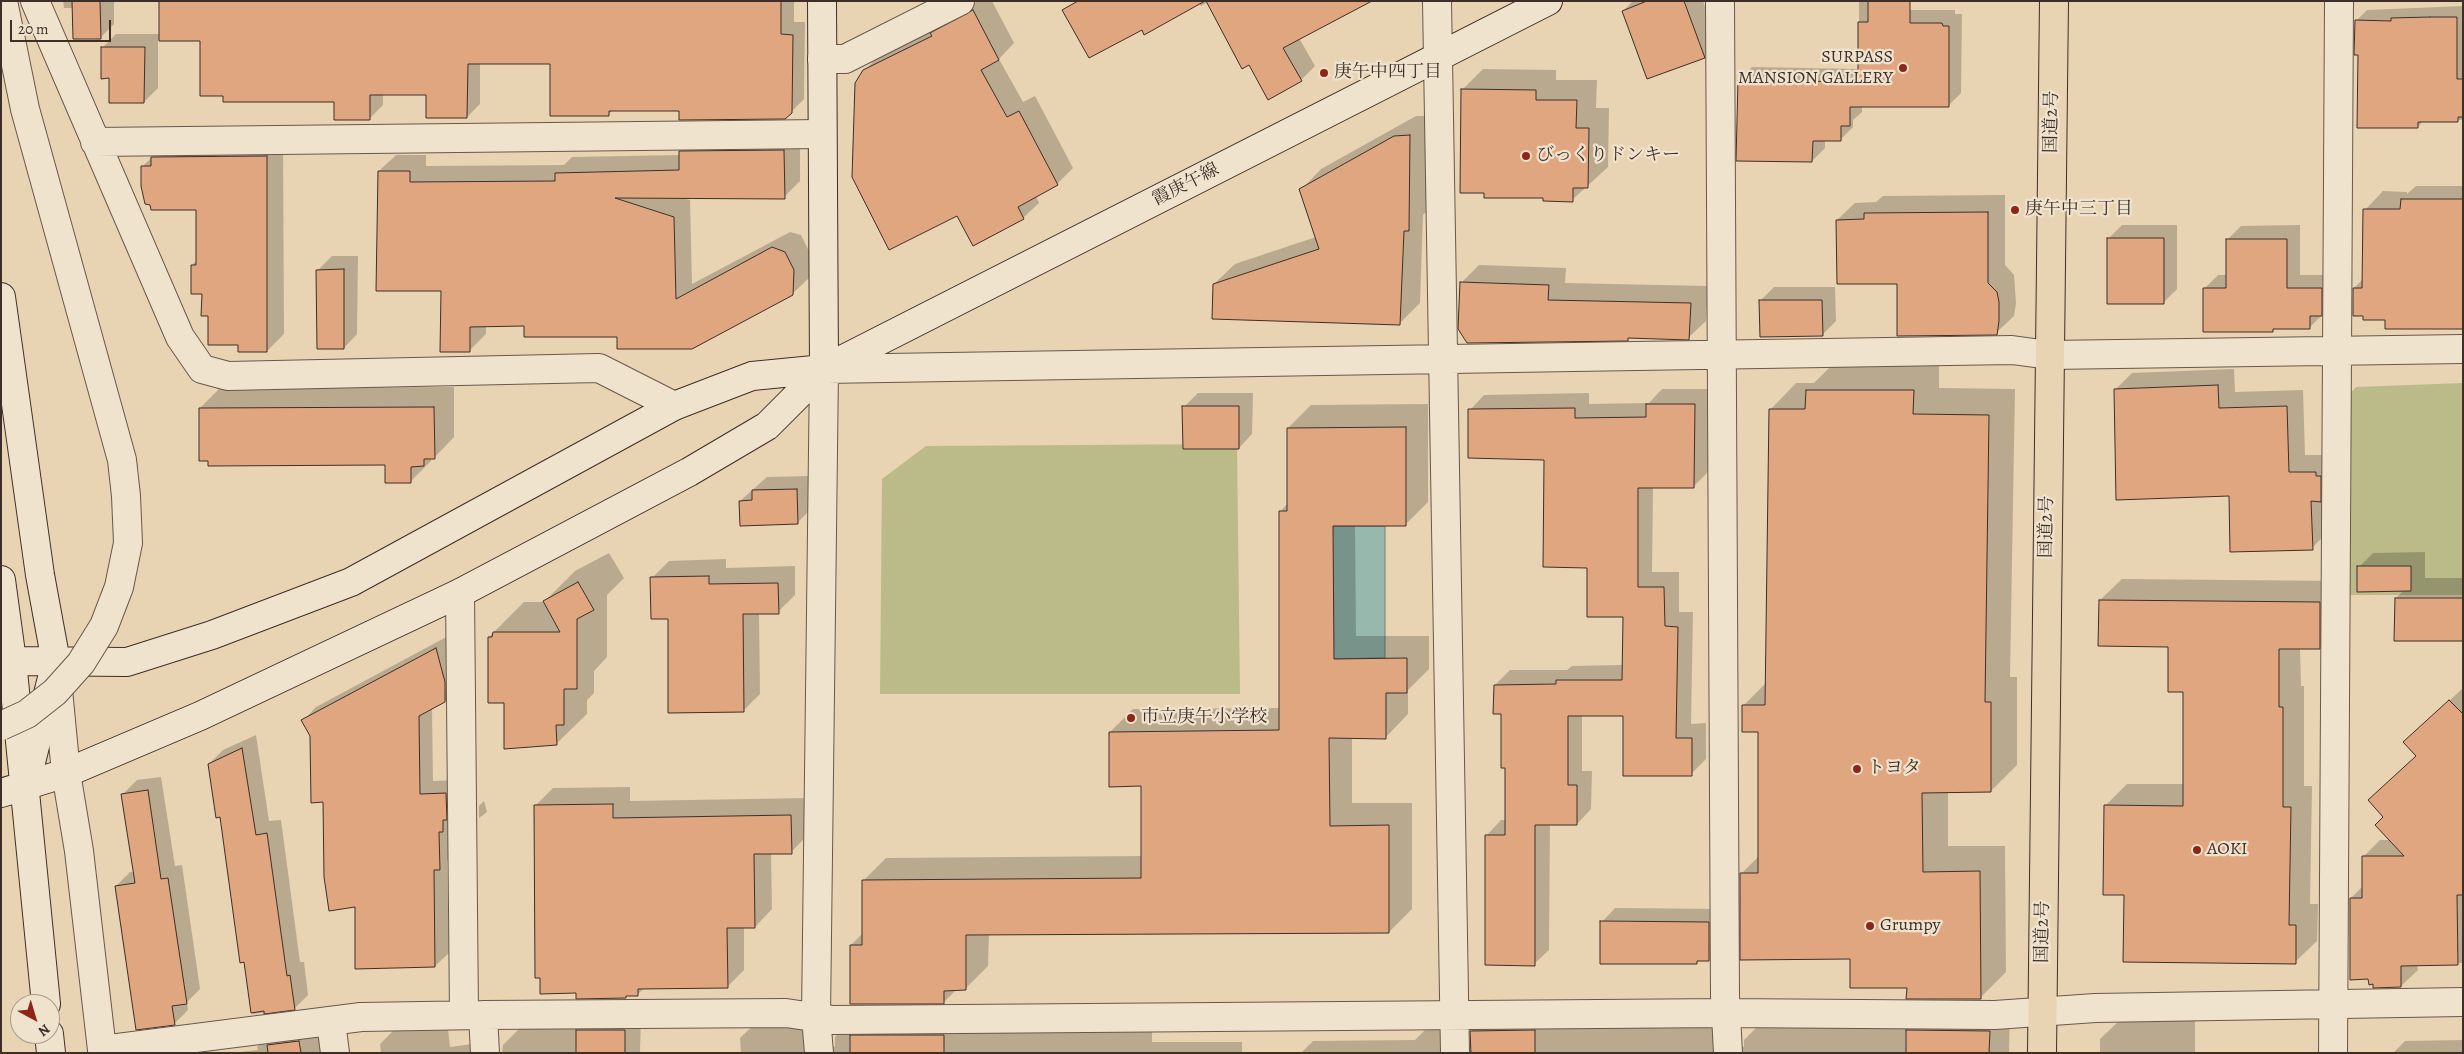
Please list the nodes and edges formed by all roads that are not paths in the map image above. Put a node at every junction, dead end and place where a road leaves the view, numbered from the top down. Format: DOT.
graph roads {
  1 [pos="3,1"];
  2 [pos="35,1"];
  3 [pos="822,1"];
  4 [pos="960,1"];
  5 [pos="1437,1"];
  6 [pos="1548,1"];
  7 [pos="1720,1"];
  8 [pos="2054,1"];
  9 [pos="2339,1"];
  10 [pos="1438,57"];
  11 [pos="822,59"];
  12 [pos="822,134"];
  13 [pos="95,142"];
  14 [pos="1,297"];
  15 [pos="2463,349"];
  16 [pos="2337,351"];
  17 [pos="1723,354"];
  18 [pos="2049,354"];
  19 [pos="1442,360"];
  20 [pos="824,369"];
  21 [pos="674,406"];
  22 [pos="1,580"];
  23 [pos="460,593"];
  24 [pos="56,662"];
  25 [pos="7,663"];
  26 [pos="1,726"];
  27 [pos="66,773"];
  28 [pos="13,790"];
  29 [pos="44,994"];
  30 [pos="2463,1002"];
  31 [pos="2333,1003"];
  32 [pos="2042,1012"];
  33 [pos="1726,1013"];
  34 [pos="473,1015"];
  35 [pos="1455,1016"];
  36 [pos="816,1017"];
  37 [pos="331,1022"];
  38 [pos="102,1052"];
  39 [pos="335,1053"];
  40 [pos="485,1053"];
  41 [pos="819,1053"];
  42 [pos="1455,1053"];
  43 [pos="1728,1053"];
  44 [pos="2042,1053"];
  45 [pos="2333,1053"];
  1 -- 26 [label="street, bridge"];
  2 -- 13 [label="street"];
  3 -- 11 [label="street"];
  4 -- 11 [label="street"];
  5 -- 10 [label="street"];
  6 -- 10 [label="street, 霞庚午線"];
  7 -- 17 [label="street"];
  8 -- 18 [label="highway, 国道2号"];
  9 -- 16 [label="street"];
  10 -- 19 [label="street"];
  10 -- 20 [label="street, 霞庚午線"];
  11 -- 12 [label="street"];
  12 -- 13 [label="street"];
  12 -- 20 [label="street"];
  13 -- 21 [label="street"];
  14 -- 24 [label="street"];
  15 -- 16 [label="street"];
  16 -- 18 [label="street"];
  16 -- 31 [label="street"];
  17 -- 18 [label="street"];
  17 -- 19 [label="street"];
  17 -- 33 [label="street"];
  18 -- 32 [label="highway, 国道2号"];
  19 -- 20 [label="street"];
  19 -- 35 [label="street"];
  20 -- 21 [label="street"];
  20 -- 23 [label="street"];
  20 -- 36 [label="street"];
  21 -- 24 [label="street"];
  22 -- 25 [label="street"];
  23 -- 27 [label="street"];
  23 -- 34 [label="street"];
  24 -- 25 [label="street"];
  24 -- 27 [label="street"];
  24 -- 28 [label="street"];
  25 -- 28 [label="street"];
  27 -- 28 [label="street"];
  27 -- 38 [label="street"];
  28 -- 29 [label="street"];
  30 -- 31 [label="street"];
  31 -- 32 [label="street"];
  31 -- 45 [label="street"];
  32 -- 33 [label="street"];
  32 -- 44 [label="highway, 国道2号"];
  33 -- 35 [label="street"];
  33 -- 43 [label="street"];
  34 -- 36 [label="street"];
  34 -- 37 [label="street"];
  34 -- 40 [label="street"];
  35 -- 36 [label="street"];
  35 -- 42 [label="street"];
  36 -- 41 [label="street"];
  37 -- 38 [label="street"];
  37 -- 39 [label="street"];
}
